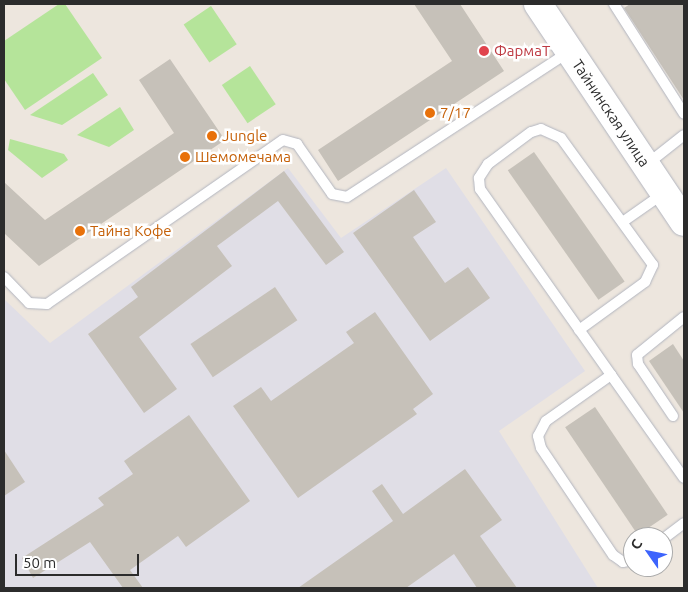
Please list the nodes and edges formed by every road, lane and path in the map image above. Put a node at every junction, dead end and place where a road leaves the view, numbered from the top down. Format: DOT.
graph roads {
  1 [pos="538,4"];
  2 [pos="614,4"];
  3 [pos="570,50"];
  4 [pos="684,114"];
  5 [pos="684,135"];
  6 [pos="646,165"];
  7 [pos="664,192"];
  8 [pos="624,221"];
  9 [pos="684,222"];
  10 [pos="4,277"];
  11 [pos="684,317"];
  12 [pos="579,330"];
  13 [pos="611,375"];
  14 [pos="673,416"];
  15 [pos="684,478"];
  16 [pos="684,523"];
  17 [pos="673,531"];
  18 [pos="623,562"];
  1 -- 3 [label="main road, Тайнинская улица"];
  2 -- 4 [label="lane"];
  3 -- 6 [label="main road, Тайнинская улица"];
  3 -- 10 [label="lane"];
  5 -- 6 [label="lane"];
  6 -- 7 [label="main road, Тайнинская улица"];
  7 -- 8 [label="lane"];
  7 -- 9 [label="main road, Тайнинская улица"];
  8 -- 12 [label="lane"];
  8 -- 12 [label="lane"];
  11 -- 14 [label="lane"];
  12 -- 13 [label="lane"];
  13 -- 15 [label="lane"];
  13 -- 18 [label="lane"];
  16 -- 17 [label="lane"];
}
